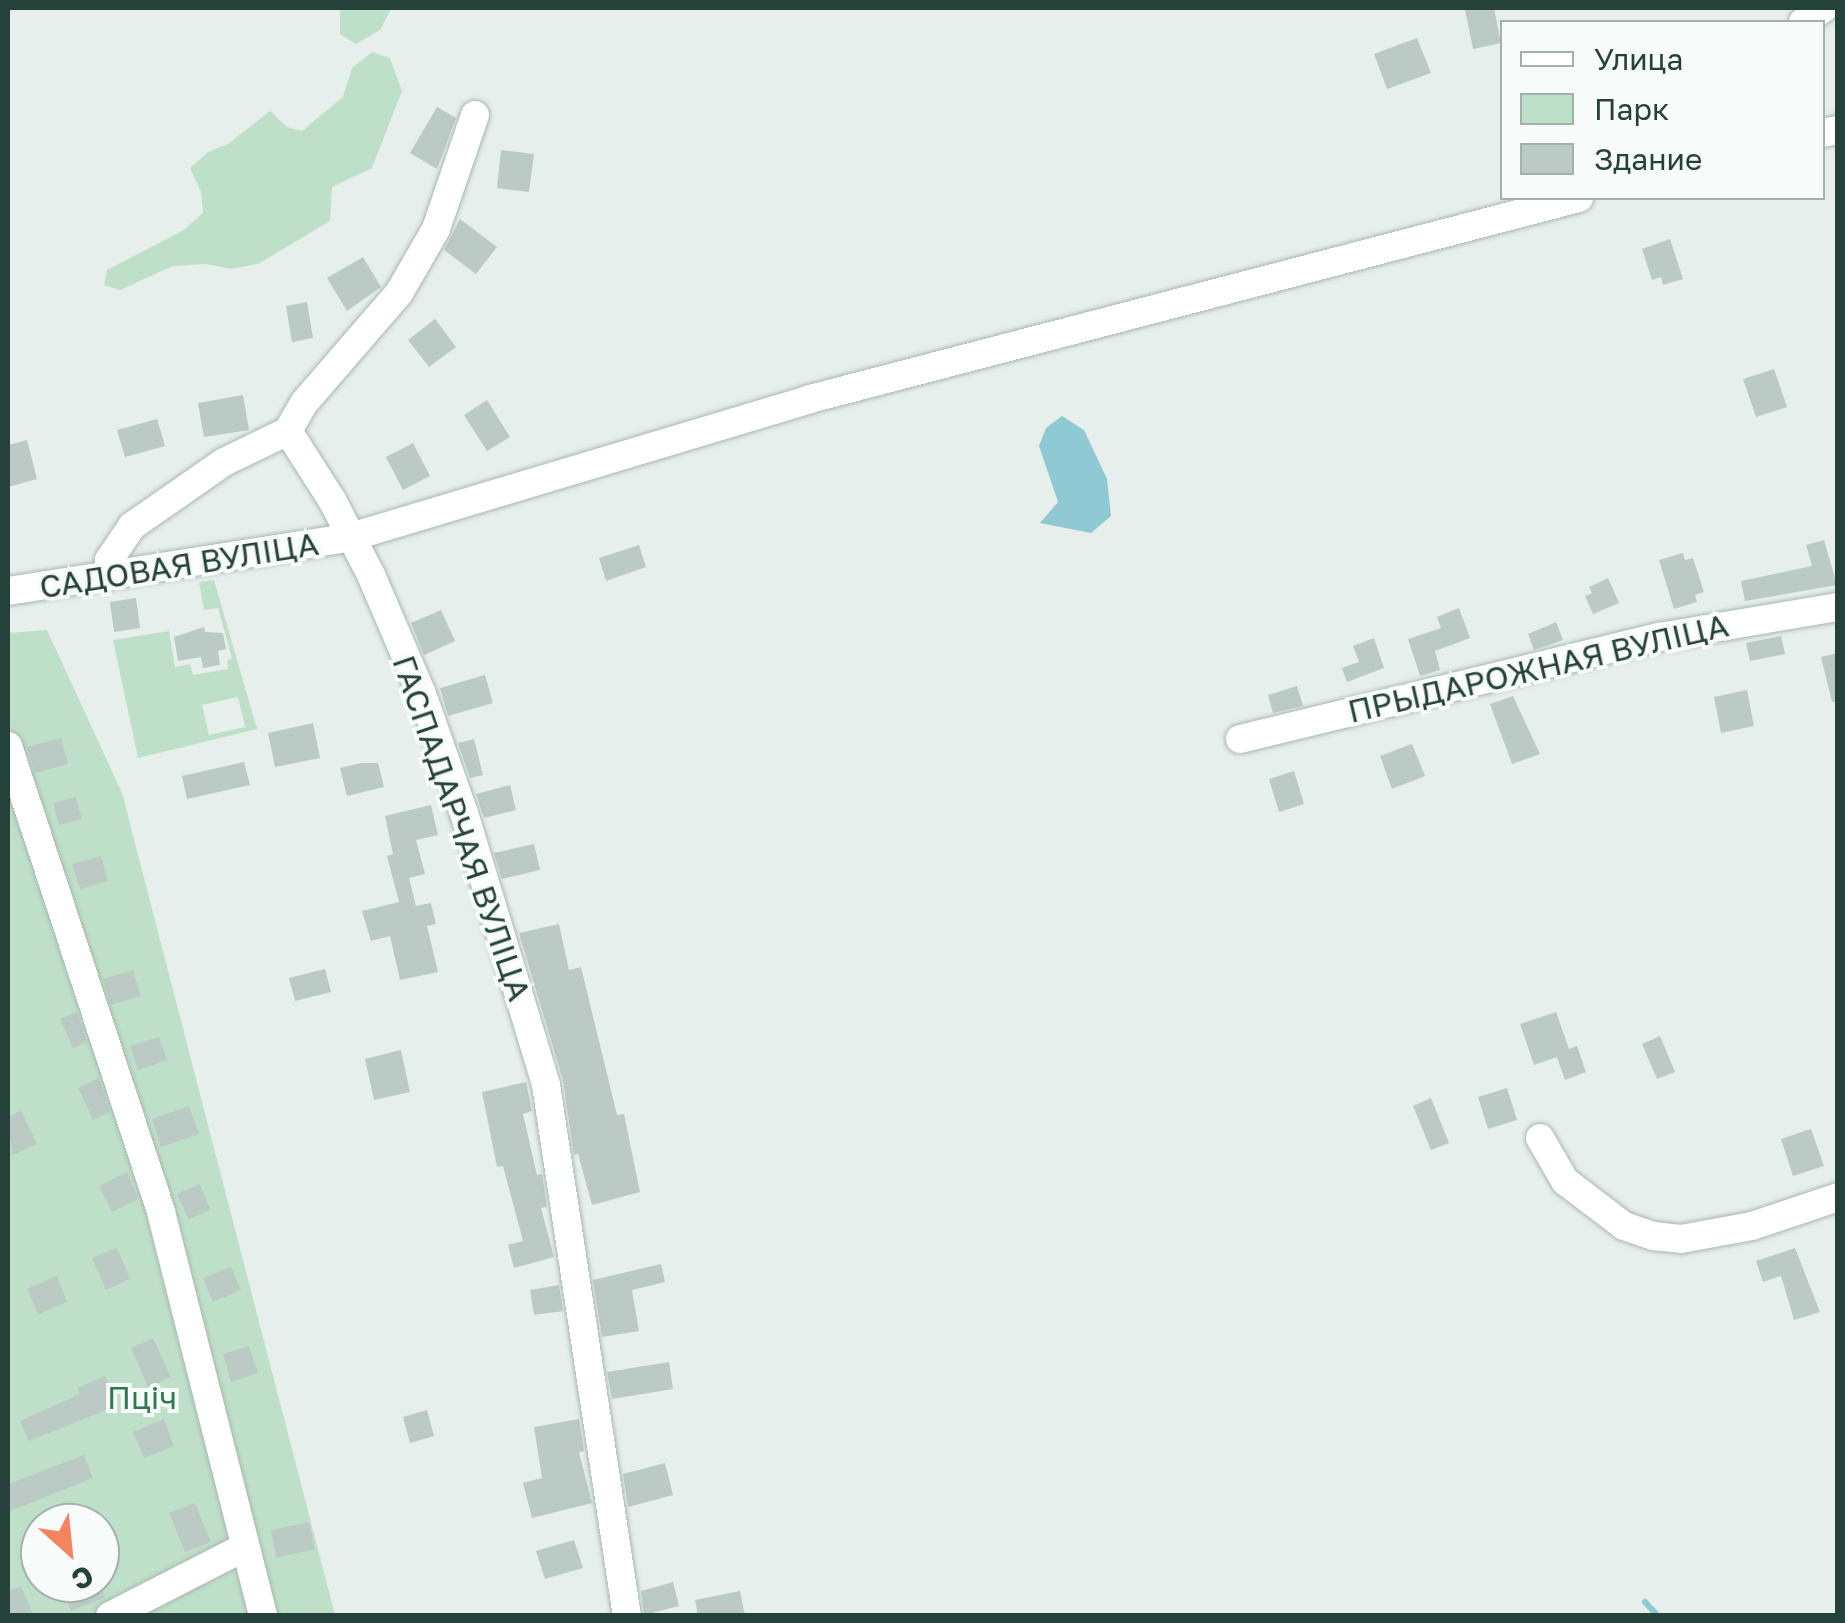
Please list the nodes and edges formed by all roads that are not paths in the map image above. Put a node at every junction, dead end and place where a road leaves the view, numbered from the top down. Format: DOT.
graph roads {
  1 [pos="475,116"];
  2 [pos="1572,200"];
  3 [pos="288,431"];
  4 [pos="351,537"];
  5 [pos="108,576"];
  6 [pos="8,591"];
  7 [pos="1838,607"];
  8 [pos="1240,739"];
  9 [pos="8,746"];
  10 [pos="1540,1138"];
  11 [pos="1838,1198"];
  12 [pos="246,1548"];
  13 [pos="110,1616"];
  14 [pos="262,1616"];
  15 [pos="627,1616"];
  1 -- 3 [label="street"];
  2 -- 4 [label="street, САДОВАЯ ВУЛІЦА"];
  3 -- 4 [label="street, ГАСПАДАРЧАЯ ВУЛІЦА"];
  3 -- 5 [label="street"];
  4 -- 5 [label="street, САДОВАЯ ВУЛІЦА"];
  4 -- 15 [label="street, ГАСПАДАРЧАЯ ВУЛІЦА"];
  5 -- 6 [label="street, САДОВАЯ ВУЛІЦА"];
  7 -- 8 [label="street, ПРЫДАРОЖНАЯ ВУЛІЦА"];
  9 -- 12 [label="street"];
  10 -- 11 [label="street"];
  12 -- 13 [label="street"];
  12 -- 14 [label="street"];
}
